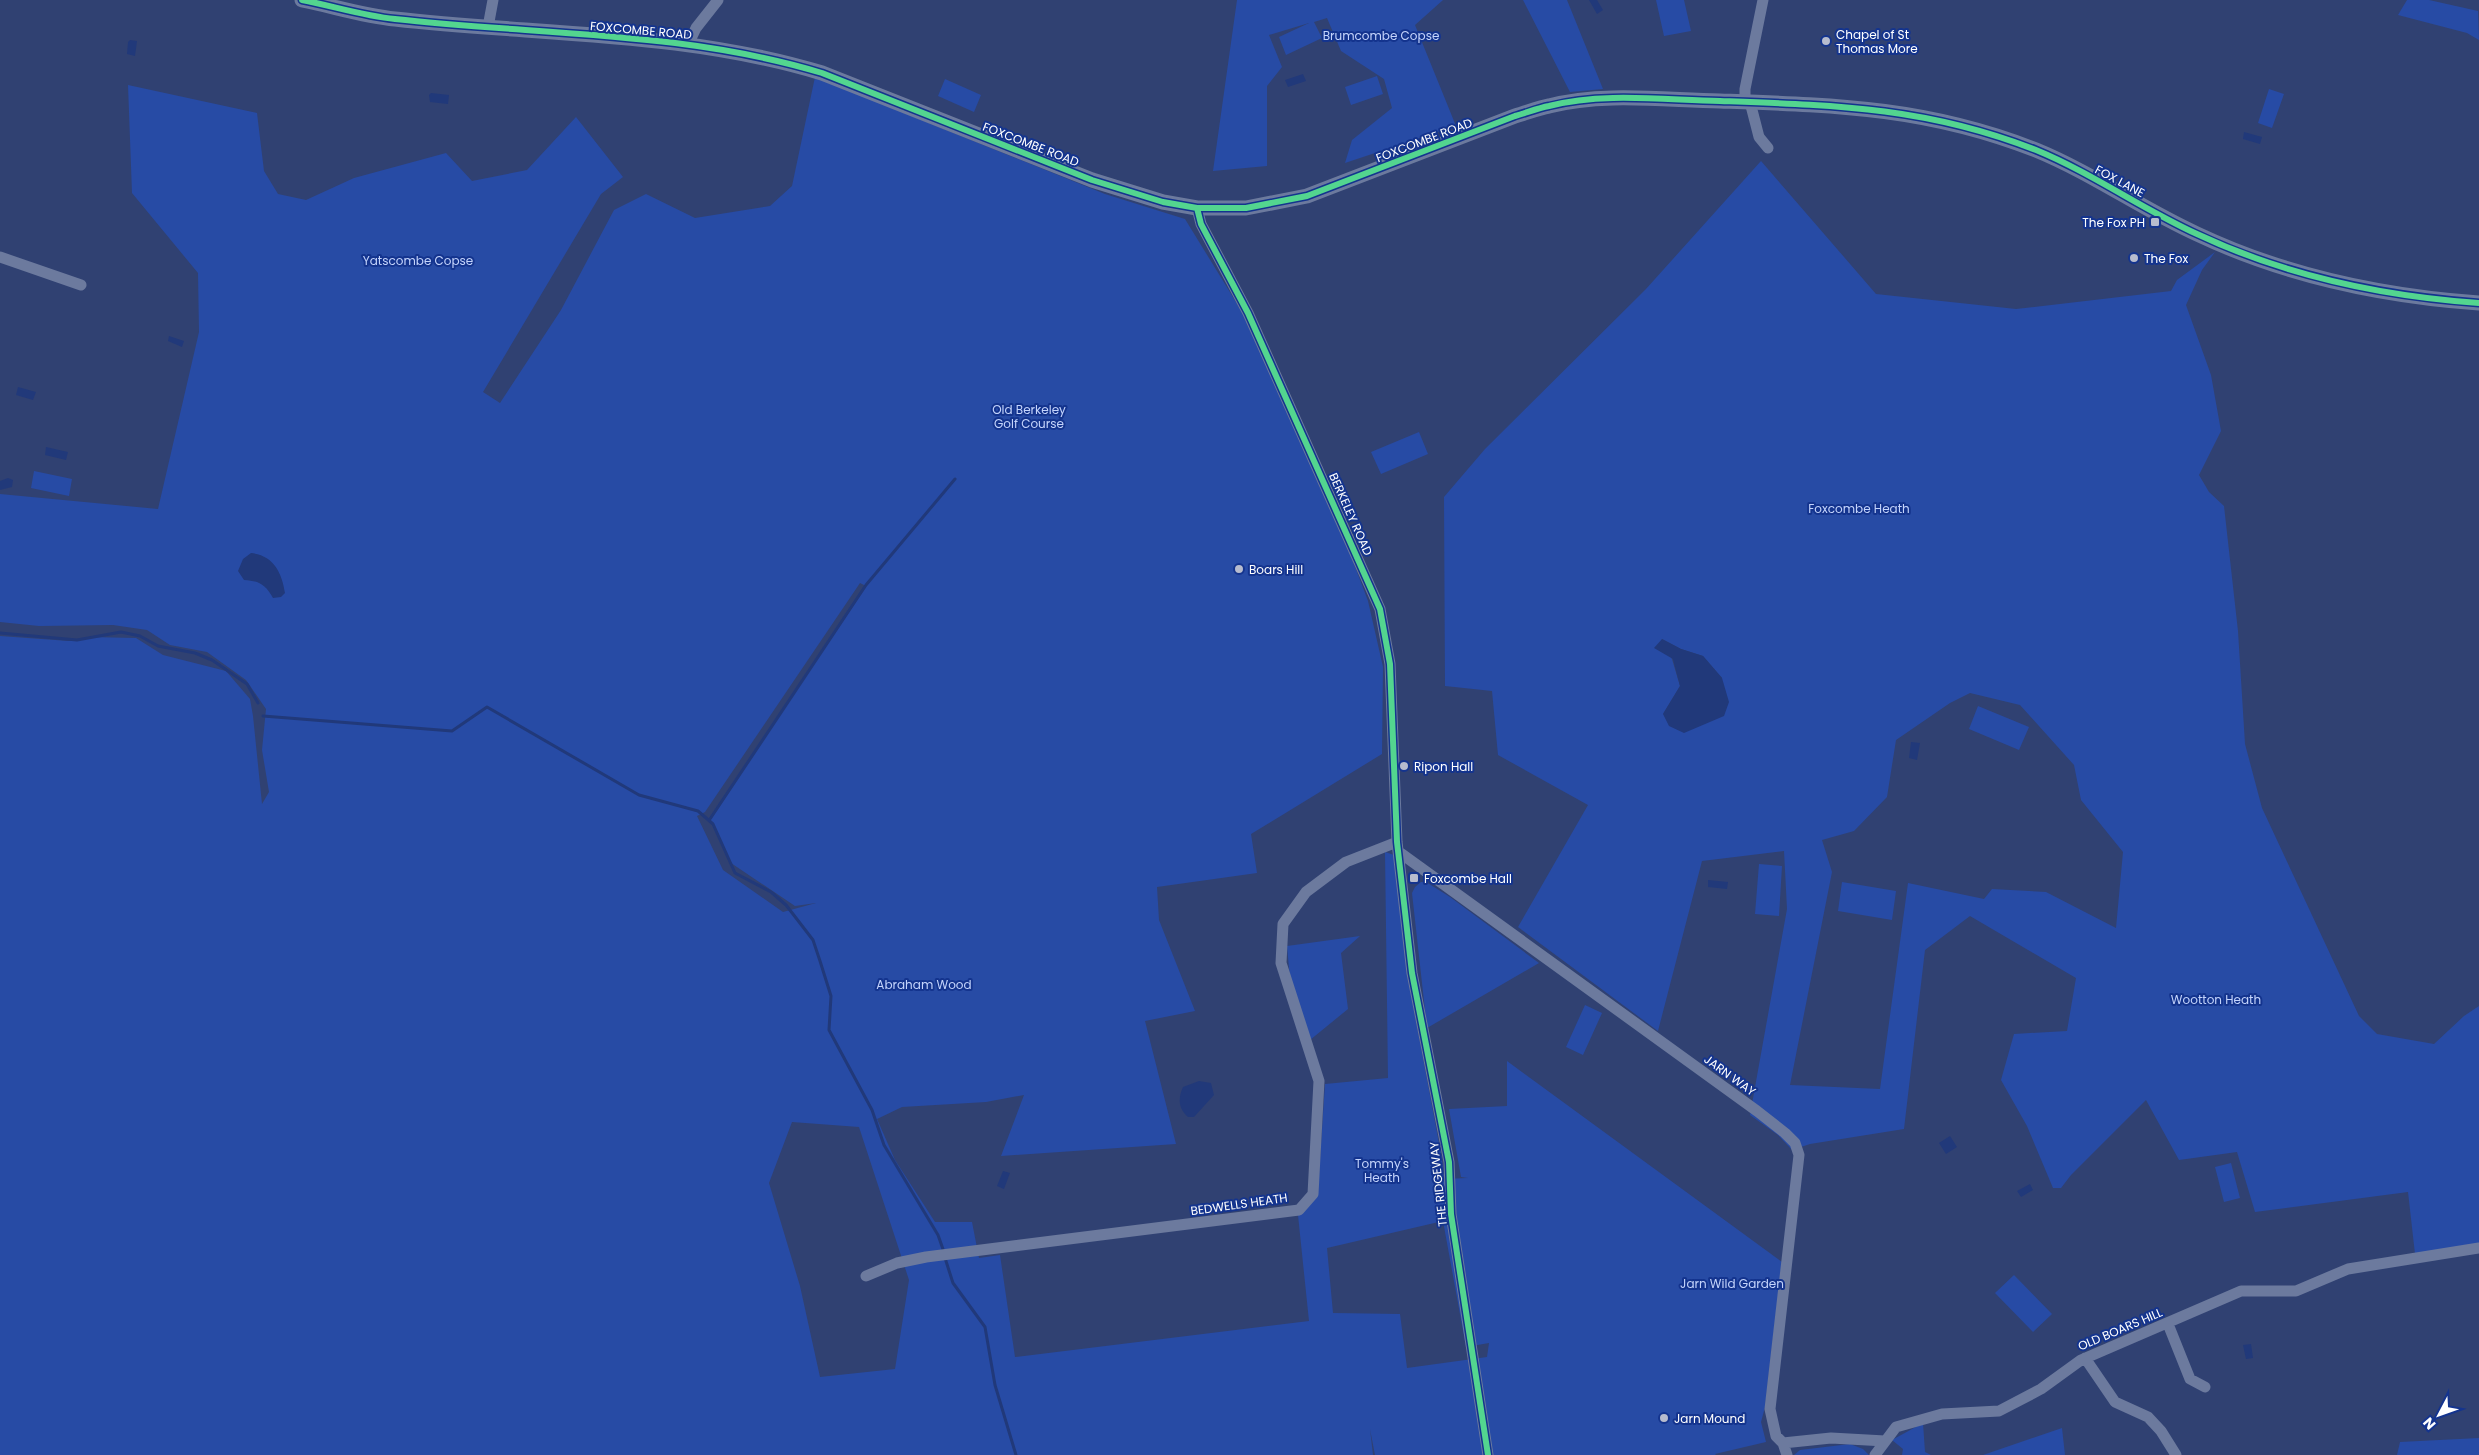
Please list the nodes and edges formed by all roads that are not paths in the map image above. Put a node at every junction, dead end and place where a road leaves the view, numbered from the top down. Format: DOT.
graph roads {
  1 [pos="302,0"];
  2 [pos="493,0"];
  3 [pos="718,0"];
  4 [pos="1763,0"];
  5 [pos="488,27"];
  6 [pos="688,45"];
  7 [pos="1748,102"];
  8 [pos="1768,148"];
  9 [pos="1197,208"];
  10 [pos="0,257"];
  11 [pos="82,285"];
  12 [pos="2479,303"];
  13 [pos="1398,847"];
  14 [pos="2479,1248"];
  15 [pos="866,1276"];
  16 [pos="2168,1324"];
  17 [pos="2085,1358"];
  18 [pos="2205,1387"];
  19 [pos="1885,1441"];
  20 [pos="1783,1443"];
  21 [pos="1488,1455"];
  22 [pos="1787,1455"];
  23 [pos="1875,1455"];
  24 [pos="2176,1455"];
  1 -- 5 [label="street, FOXCOMBE ROAD"];
  2 -- 5 [label="street"];
  3 -- 6 [label="street"];
  4 -- 7 [label="street"];
  5 -- 6 [label="street, FOXCOMBE ROAD"];
  6 -- 9 [label="street, FOXCOMBE ROAD"];
  7 -- 8 [label="street"];
  7 -- 9 [label="street, FOXCOMBE ROAD"];
  7 -- 12 [label="street, FOX LANE"];
  9 -- 13 [label="street, BERKELEY ROAD"];
  10 -- 11 [label="street"];
  13 -- 15 [label="street, BEDWELLS HEATH"];
  13 -- 20 [label="street, JARN WAY"];
  13 -- 21 [label="street, THE RIDGEWAY"];
  14 -- 16 [label="street, OLD BOARS HILL"];
  16 -- 17 [label="street, OLD BOARS HILL"];
  16 -- 18 [label="street"];
  17 -- 19 [label="street, OLD BOARS HILL"];
  17 -- 24 [label="street"];
  19 -- 20 [label="street"];
  19 -- 23 [label="street, OLD BOARS HILL"];
  20 -- 22 [label="street, JARN WAY"];
}
